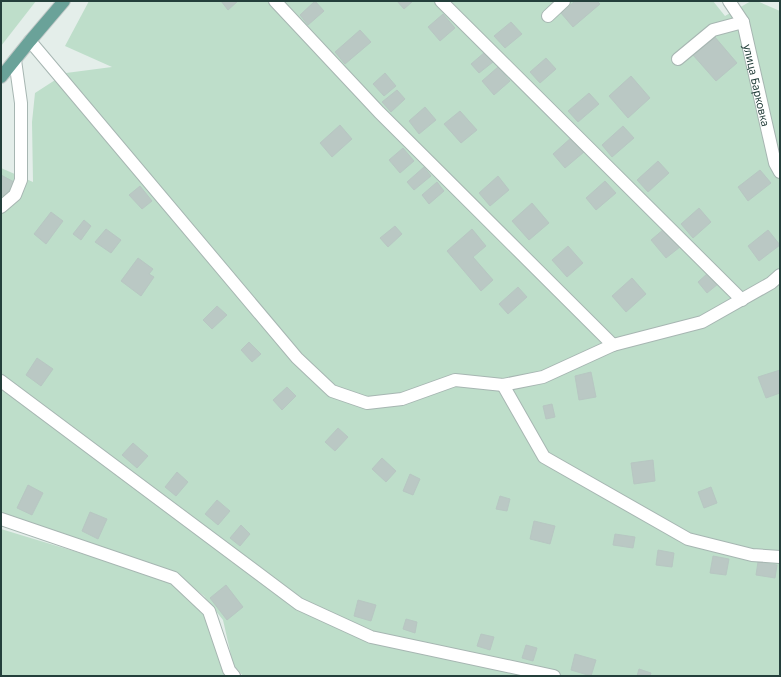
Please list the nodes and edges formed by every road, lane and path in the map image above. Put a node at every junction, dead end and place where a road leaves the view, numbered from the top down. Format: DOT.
graph roads {
  1 [pos="64,1"];
  2 [pos="275,1"];
  3 [pos="441,1"];
  4 [pos="564,1"];
  5 [pos="729,1"];
  6 [pos="548,16"];
  7 [pos="743,22"];
  8 [pos="30,41"];
  9 [pos="678,59"];
  10 [pos="15,60"];
  11 [pos="1,77"];
  12 [pos="780,172"];
  13 [pos="1,207"];
  14 [pos="780,275"];
  15 [pos="742,300"];
  16 [pos="613,345"];
  17 [pos="1,381"];
  18 [pos="503,385"];
  19 [pos="1,519"];
  20 [pos="780,557"];
  21 [pos="234,676"];
  22 [pos="554,676"];
  1 -- 8 [label="main road"];
  2 -- 16 [label="street"];
  3 -- 15 [label="street"];
  4 -- 6 [label="street"];
  5 -- 7 [label="street, улица Барковка"];
  7 -- 9 [label="street"];
  7 -- 12 [label="street, улица Барковка"];
  8 -- 10 [label="main road"];
  8 -- 18 [label="street"];
  10 -- 11 [label="main road"];
  10 -- 13 [label="street"];
  14 -- 15 [label="street"];
  15 -- 16 [label="street"];
  16 -- 18 [label="street"];
  17 -- 22 [label="street"];
  18 -- 20 [label="street"];
  19 -- 21 [label="street"];
}
